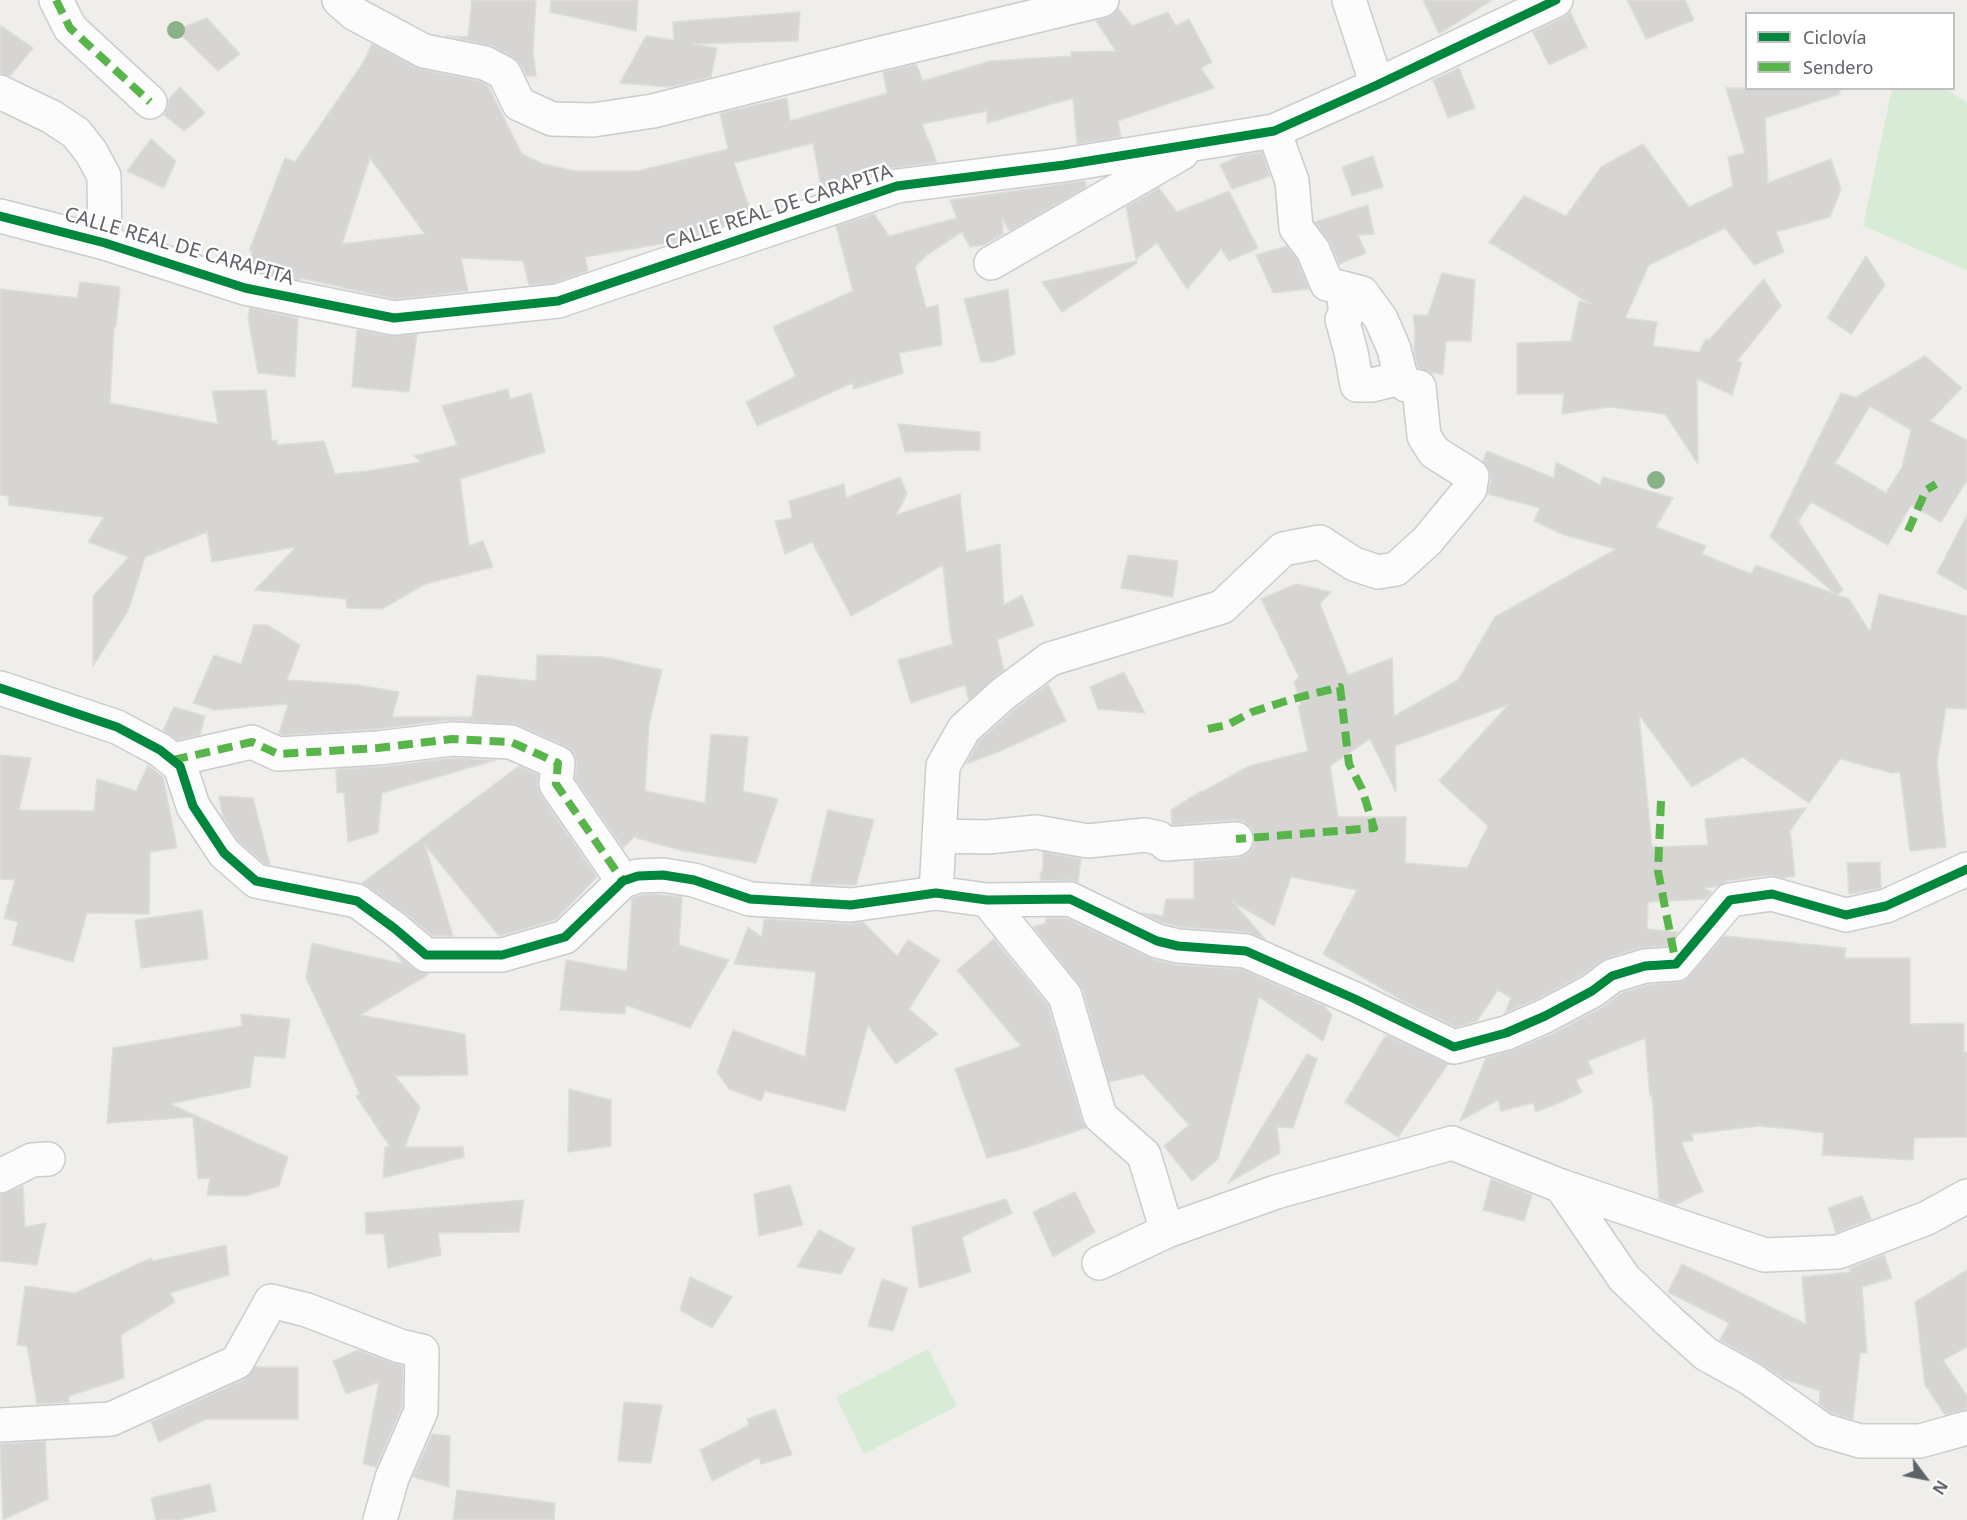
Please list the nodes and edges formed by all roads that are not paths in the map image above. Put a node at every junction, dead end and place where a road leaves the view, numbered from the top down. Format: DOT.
graph roads {
  1 [pos="56,0"];
  2 [pos="339,0"];
  3 [pos="1102,0"];
  4 [pos="1349,0"];
  5 [pos="1556,0"];
  6 [pos="1377,85"];
  7 [pos="0,92"];
  8 [pos="150,102"];
  9 [pos="1274,131"];
  10 [pos="1200,143"];
  11 [pos="0,216"];
  12 [pos="105,243"];
  13 [pos="991,263"];
  14 [pos="1343,289"];
  15 [pos="1401,378"];
  16 [pos="0,688"];
  17 [pos="173,760"];
  18 [pos="939,836"];
  19 [pos="1236,839"];
  20 [pos="1967,869"];
  21 [pos="623,881"];
  22 [pos="936,893"];
  23 [pos="987,900"];
  24 [pos="48,1158"];
  25 [pos="0,1176"];
  26 [pos="1561,1186"];
  27 [pos="1967,1196"];
  28 [pos="1167,1231"];
  29 [pos="1099,1263"];
  30 [pos="0,1425"];
  31 [pos="1967,1428"];
  32 [pos="380,1520"];
  1 -- 8 [label="street"];
  2 -- 3 [label="street"];
  4 -- 6 [label="street"];
  5 -- 6 [label="street, CALLE REAL DE CARAPITA"];
  6 -- 9 [label="street, CALLE REAL DE CARAPITA"];
  7 -- 12 [label="street"];
  9 -- 10 [label="street, CALLE REAL DE CARAPITA"];
  9 -- 14 [label="street"];
  10 -- 12 [label="street, CALLE REAL DE CARAPITA"];
  10 -- 13 [label="street"];
  11 -- 12 [label="street, CALLE REAL DE CARAPITA"];
  14 -- 15 [label="street"];
  14 -- 15 [label="street"];
  15 -- 18 [label="street"];
  16 -- 17 [label="street"];
  17 -- 21 [label="street"];
  17 -- 21 [label="street"];
  18 -- 19 [label="street"];
  18 -- 22 [label="street"];
  20 -- 23 [label="street"];
  21 -- 22 [label="street"];
  22 -- 23 [label="street"];
  23 -- 28 [label="street"];
  24 -- 25 [label="street"];
  26 -- 27 [label="street"];
  26 -- 28 [label="street"];
  26 -- 31 [label="street"];
  28 -- 29 [label="street"];
  30 -- 32 [label="street"];
}
